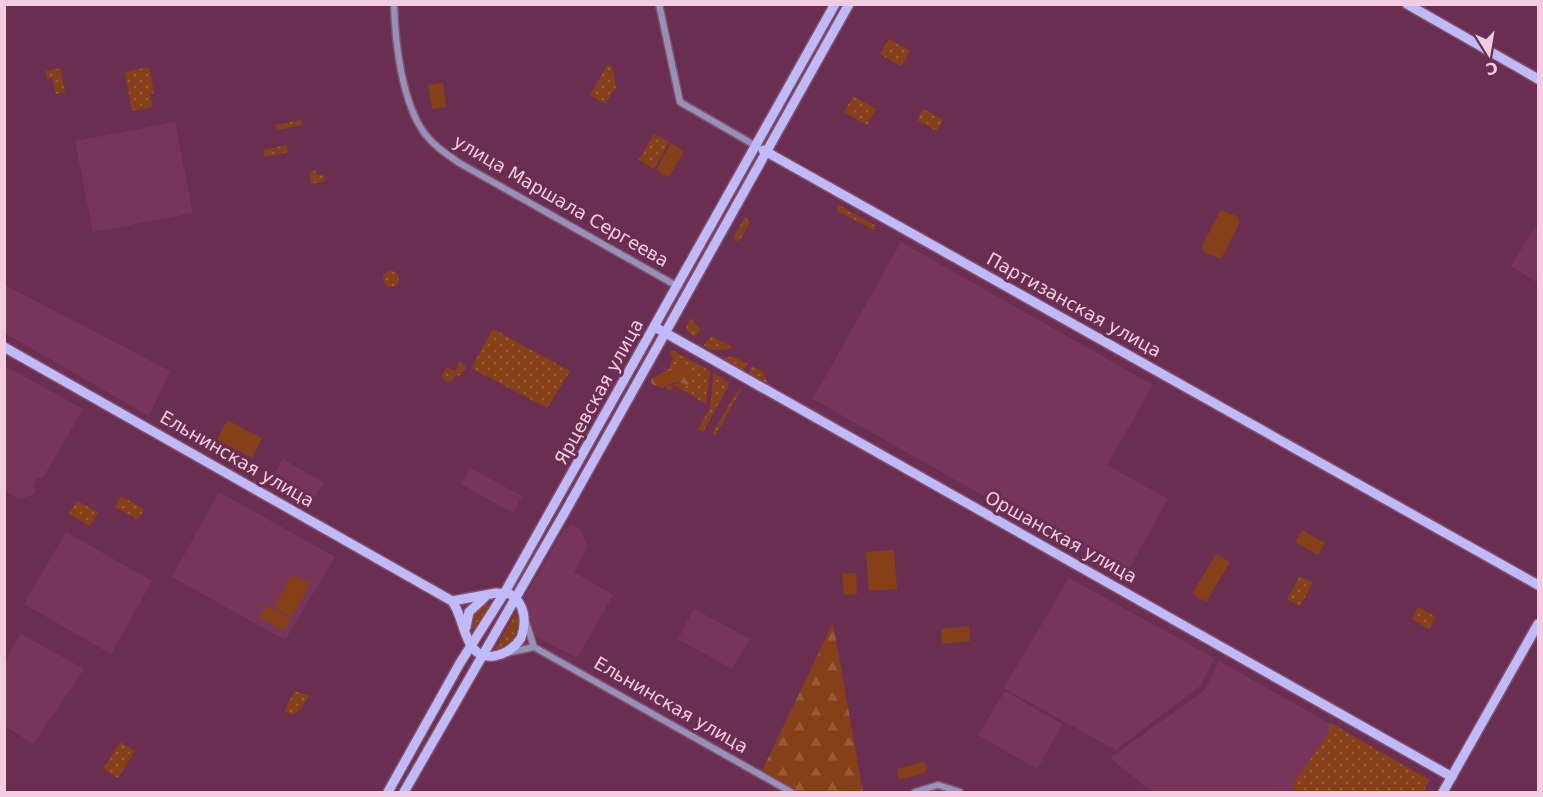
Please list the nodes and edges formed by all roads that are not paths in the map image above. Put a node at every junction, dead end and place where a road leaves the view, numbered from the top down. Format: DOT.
graph roads {
  1 [pos="394,4"];
  2 [pos="659,4"];
  3 [pos="835,4"];
  4 [pos="849,4"];
  5 [pos="1407,4"];
  6 [pos="1539,79"];
  7 [pos="756,146"];
  8 [pos="766,152"];
  9 [pos="677,286"];
  10 [pos="655,327"];
  11 [pos="665,333"];
  12 [pos="4,347"];
  13 [pos="1539,585"];
  14 [pos="506,592"];
  15 [pos="487,596"];
  16 [pos="517,598"];
  17 [pos="452,601"];
  18 [pos="525,616"];
  19 [pos="1539,624"];
  20 [pos="466,632"];
  21 [pos="471,646"];
  22 [pos="534,647"];
  23 [pos="503,653"];
  24 [pos="484,656"];
  25 [pos="432,714"];
  26 [pos="446,722"];
  27 [pos="403,765"];
  28 [pos="1452,777"];
  29 [pos="382,792"];
  30 [pos="388,792"];
  31 [pos="405,792"];
  32 [pos="791,792"];
  33 [pos="915,792"];
  34 [pos="960,792"];
  35 [pos="1443,792"];
  1 -- 9 [label="street, улица Маршала Сергеева"];
  2 -- 7 [label="street, Партизанская улица"];
  3 -- 7 [label="street, Ярцевская улица"];
  4 -- 8 [label="street, Ярцевская улица"];
  5 -- 6 [label="street"];
  7 -- 8 [label="street, Партизанская улица"];
  7 -- 9 [label="street, Ярцевская улица"];
  8 -- 11 [label="street, Ярцевская улица"];
  8 -- 13 [label="street, Партизанская улица"];
  9 -- 10 [label="street, Ярцевская улица"];
  10 -- 11 [label="street, Оршанская улица"];
  10 -- 14 [label="street, Ярцевская улица"];
  11 -- 16 [label="street, Ярцевская улица"];
  11 -- 28 [label="street, Оршанская улица"];
  12 -- 17 [label="street, Ельнинская улица"];
  14 -- 15 [label="street"];
  14 -- 16 [label="street"];
  14 -- 21 [label="street, Ярцевская улица"];
  15 -- 17 [label="street"];
  15 -- 20 [label="street"];
  16 -- 18 [label="street"];
  16 -- 24 [label="street, Ярцевская улица"];
  17 -- 20 [label="street"];
  18 -- 22 [label="street"];
  18 -- 23 [label="street"];
  19 -- 28 [label="street"];
  20 -- 21 [label="street"];
  21 -- 24 [label="street"];
  21 -- 25 [label="street, Ярцевская улица"];
  22 -- 23 [label="street"];
  22 -- 32 [label="street, Ельнинская улица"];
  23 -- 24 [label="street"];
  24 -- 26 [label="street, Ярцевская улица"];
  25 -- 26 [label="street"];
  25 -- 27 [label="street, Ярцевская улица"];
  26 -- 31 [label="street, Ярцевская улица"];
  27 -- 29 [label="street"];
  27 -- 30 [label="street, Ярцевская улица"];
  28 -- 35 [label="street"];
  33 -- 34 [label="street"];
}
